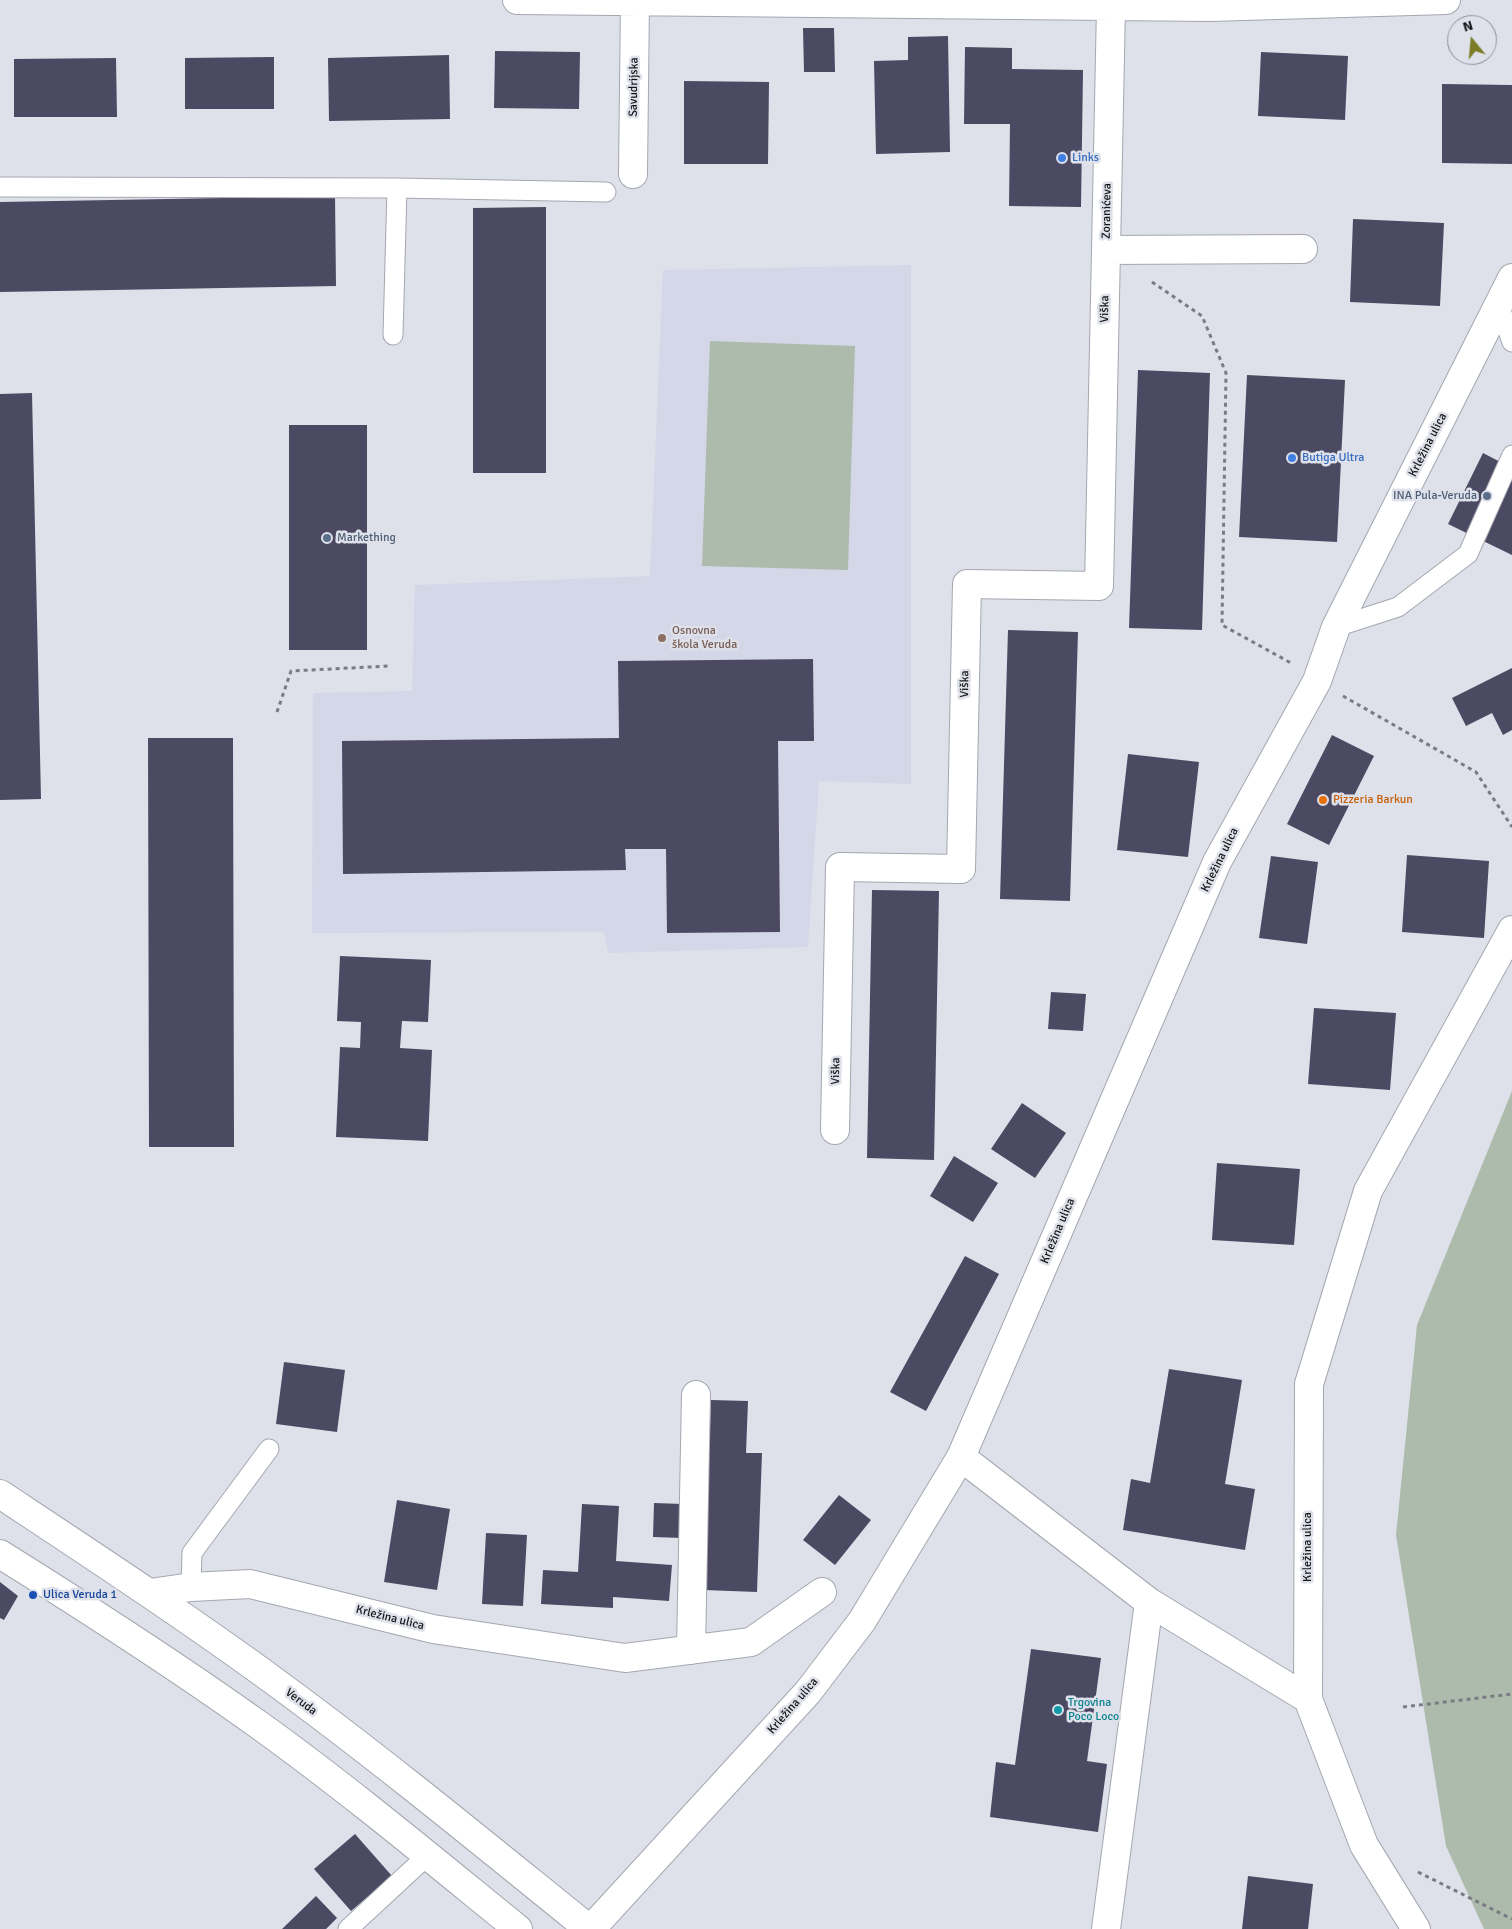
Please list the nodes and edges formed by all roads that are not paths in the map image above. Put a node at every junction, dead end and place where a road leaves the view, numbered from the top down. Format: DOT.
graph roads {
  1 [pos="518,0"];
  2 [pos="1446,0"];
  3 [pos="634,1"];
  4 [pos="1210,3"];
  5 [pos="1111,6"];
  6 [pos="633,174"];
  7 [pos="0,187"];
  8 [pos="397,188"];
  9 [pos="606,192"];
  10 [pos="1303,249"];
  11 [pos="1106,250"];
  12 [pos="1512,278"];
  13 [pos="1499,305"];
  14 [pos="393,335"];
  15 [pos="1512,342"];
  16 [pos="1512,455"];
  17 [pos="1336,627"];
  18 [pos="1512,930"];
  19 [pos="835,1130"];
  20 [pos="696,1396"];
  21 [pos="269,1449"];
  22 [pos="961,1457"];
  23 [pos="0,1494"];
  24 [pos="0,1554"];
  25 [pos="191,1587"];
  26 [pos="822,1592"];
  27 [pos="150,1594"];
  28 [pos="1149,1602"];
  29 [pos="691,1650"];
  30 [pos="1308,1699"];
  31 [pos="428,1855"];
  32 [pos="348,1929"];
  33 [pos="518,1929"];
  34 [pos="590,1929"];
  35 [pos="1106,1929"];
  36 [pos="1416,1929"];
  1 -- 3 [label="street"];
  2 -- 4 [label="street"];
  3 -- 5 [label="street"];
  3 -- 6 [label="street, Savudrijska"];
  4 -- 5 [label="street"];
  5 -- 11 [label="street, Zoranićeva"];
  7 -- 8 [label="lane"];
  8 -- 9 [label="lane"];
  8 -- 14 [label="lane"];
  10 -- 11 [label="street, Zoranićeva"];
  11 -- 19 [label="street, Viška"];
  12 -- 13 [label="street, Krležina ulica"];
  13 -- 15 [label="lane"];
  13 -- 17 [label="street, Krležina ulica"];
  16 -- 17 [label="lane"];
  17 -- 22 [label="street, Krležina ulica"];
  18 -- 30 [label="street, Krležina ulica"];
  20 -- 29 [label="street"];
  21 -- 25 [label="lane"];
  22 -- 28 [label="street"];
  22 -- 34 [label="street, Krležina ulica"];
  23 -- 27 [label="street, Veruda"];
  24 -- 31 [label="street"];
  25 -- 27 [label="street, Krležina ulica"];
  25 -- 29 [label="street, Krležina ulica"];
  26 -- 29 [label="street, Krležina ulica"];
  27 -- 34 [label="street, Veruda"];
  28 -- 30 [label="street"];
  28 -- 35 [label="street"];
  30 -- 36 [label="street, Krležina ulica"];
  31 -- 32 [label="lane"];
  31 -- 33 [label="street"];
}
